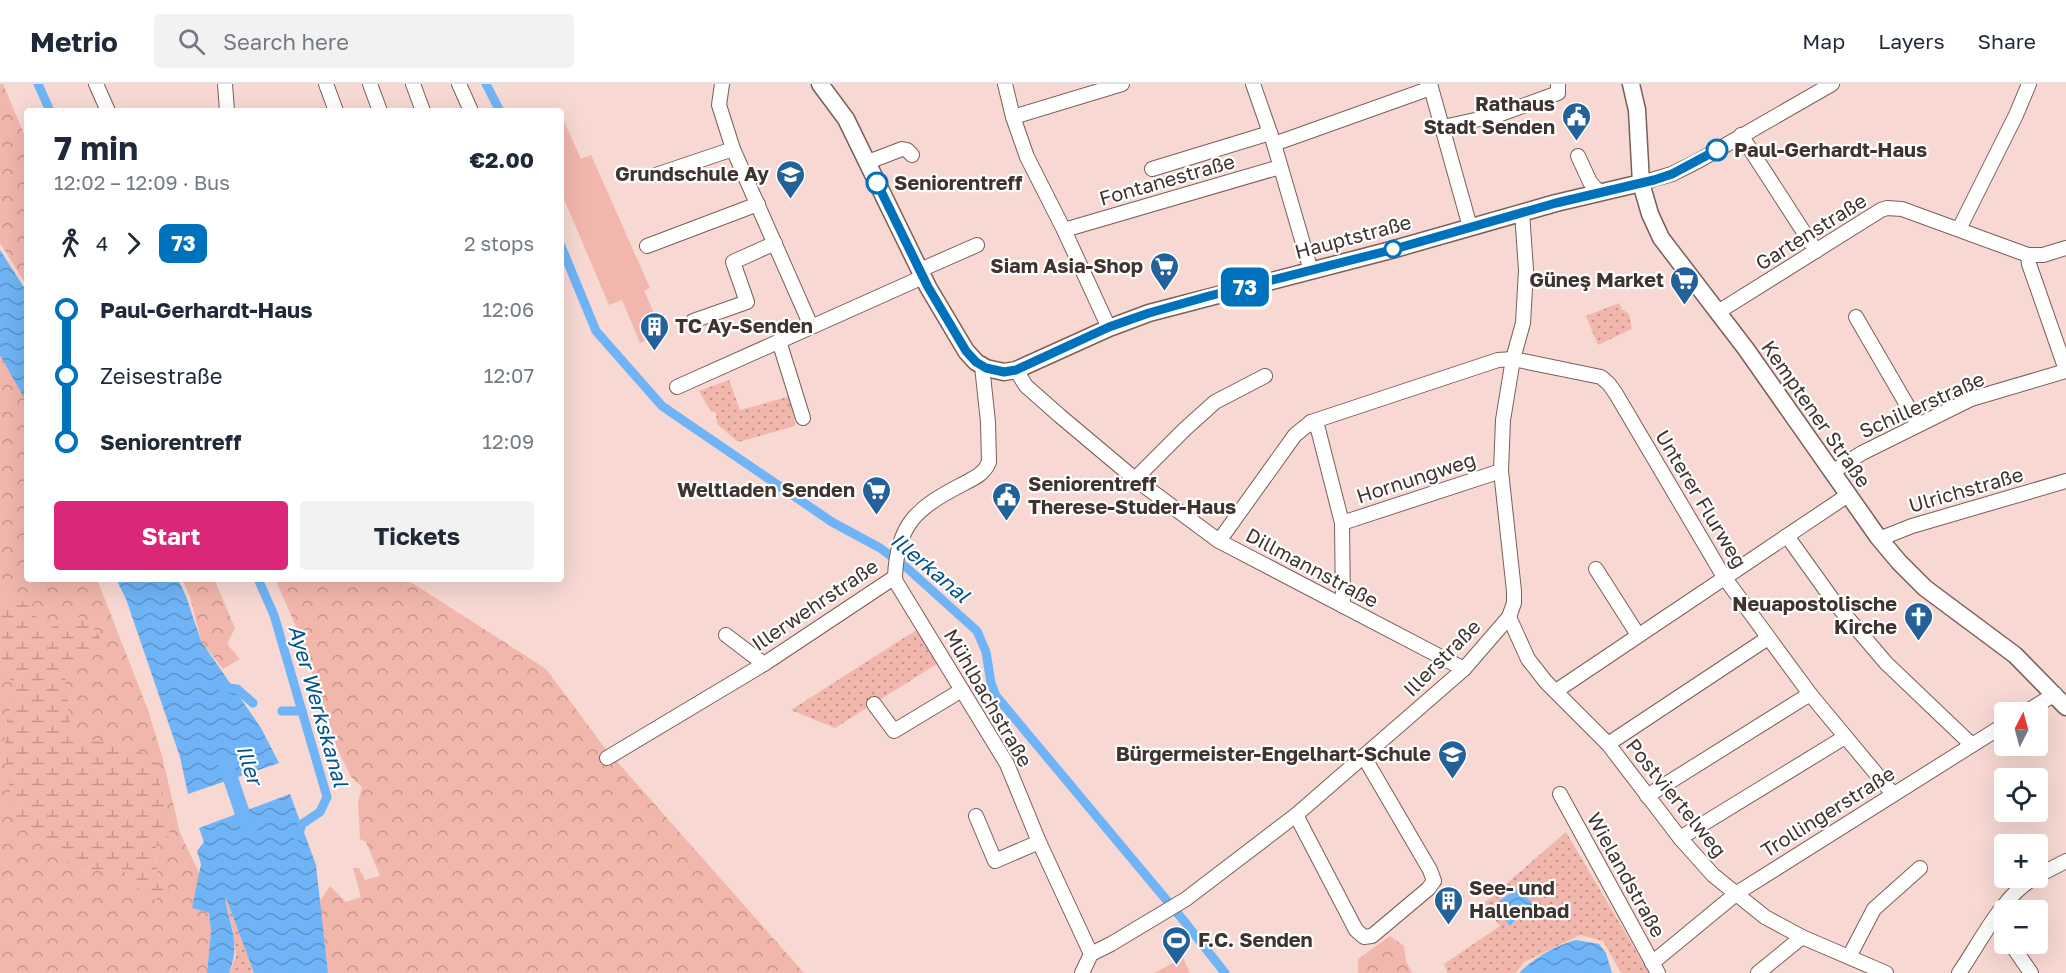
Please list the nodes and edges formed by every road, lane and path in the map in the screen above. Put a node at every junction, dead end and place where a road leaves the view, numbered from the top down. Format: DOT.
graph roads {
  1 [pos="96,84"];
  2 [pos="225,84"];
  3 [pos="326,84"];
  4 [pos="370,84"];
  5 [pos="413,84"];
  6 [pos="459,84"];
  7 [pos="722,84"];
  8 [pos="820,84"];
  9 [pos="1005,84"];
  10 [pos="1122,84"];
  11 [pos="1253,84"];
  12 [pos="1558,84"];
  13 [pos="1631,84"];
  14 [pos="1832,84"];
  15 [pos="2029,84"];
  16 [pos="1430,86"];
  17 [pos="107,108"];
  18 [pos="227,108"];
  19 [pos="335,108"];
  20 [pos="379,108"];
  21 [pos="422,108"];
  22 [pos="470,108"];
  23 [pos="1013,117"];
  24 [pos="1443,126"];
  25 [pos="1741,135"];
  26 [pos="1272,139"];
  27 [pos="733,150"];
  28 [pos="912,155"];
  29 [pos="1578,156"];
  30 [pos="868,162"];
  31 [pos="1280,167"];
  32 [pos="1152,169"];
  33 [pos="656,175"];
  34 [pos="1641,183"];
  35 [pos="1599,192"];
  36 [pos="758,204"];
  37 [pos="1522,213"];
  38 [pos="1470,228"];
  39 [pos="1959,229"];
  40 [pos="1064,230"];
  41 [pos="775,243"];
  42 [pos="976,245"];
  43 [pos="647,246"];
  44 [pos="2066,248"];
  45 [pos="1816,251"];
  46 [pos="2028,255"];
  47 [pos="1311,271"];
  48 [pos="922,274"];
  49 [pos="1718,312"];
  50 [pos="1856,317"];
  51 [pos="693,321"];
  52 [pos="811,326"];
  53 [pos="1109,327"];
  54 [pos="779,340"];
  55 [pos="1513,359"];
  56 [pos="989,368"];
  57 [pos="1016,370"];
  58 [pos="2066,371"];
  59 [pos="1265,376"];
  60 [pos="677,387"];
  61 [pos="803,418"];
  62 [pos="1311,422"];
  63 [pos="1918,424"];
  64 [pos="1501,471"];
  65 [pos="1832,472"];
  66 [pos="1135,479"];
  67 [pos="2066,481"];
  68 [pos="1848,495"];
  69 [pos="1342,523"];
  70 [pos="1787,536"];
  71 [pos="1879,539"];
  72 [pos="1218,541"];
  73 [pos="1596,569"];
  74 [pos="895,574"];
  75 [pos="1724,577"];
  76 [pos="1343,606"];
  77 [pos="1509,617"];
  78 [pos="726,635"];
  79 [pos="1638,635"];
  80 [pos="1768,638"];
  81 [pos="764,664"];
  82 [pos="1464,669"];
  83 [pos="962,690"];
  84 [pos="1556,691"];
  85 [pos="1810,694"];
  86 [pos="2061,701"];
  87 [pos="874,704"];
  88 [pos="1994,731"];
  89 [pos="1845,737"];
  90 [pos="1608,744"];
  91 [pos="1972,745"];
  92 [pos="1364,757"];
  93 [pos="607,758"];
  94 [pos="1560,794"];
  95 [pos="1893,794"];
  96 [pos="1647,796"];
  97 [pos="1296,815"];
  98 [pos="976,816"];
  99 [pos="1680,838"];
  100 [pos="1039,842"];
  101 [pos="2066,861"];
  102 [pos="1920,868"];
  103 [pos="2048,871"];
  104 [pos="2021,888"];
  105 [pos="1737,893"];
  106 [pos="2011,900"];
  107 [pos="1994,920"];
  108 [pos="1802,938"];
  109 [pos="1090,954"];
  110 [pos="2018,954"];
  111 [pos="1849,957"];
  112 [pos="1655,968"];
  113 [pos="1875,971"];
  114 [pos="1082,973"];
  115 [pos="1758,973"];
  116 [pos="1959,973"];
  117 [pos="2031,973"];
  1 -- 17 [label="street"];
  2 -- 18 [label="street"];
  3 -- 19 [label="street"];
  4 -- 20 [label="street"];
  5 -- 21 [label="street"];
  6 -- 22 [label="street"];
  7 -- 27 [label="street"];
  8 -- 30 [label="main road"];
  9 -- 23 [label="street"];
  10 -- 23 [label="street"];
  11 -- 26 [label="street"];
  12 -- 24 [label="street"];
  13 -- 34 [label="main road, Kemptener Straße"];
  14 -- 25 [label="street, Hauptstraße"];
  15 -- 39 [label="street"];
  16 -- 24 [label="street"];
  16 -- 26 [label="street"];
  23 -- 40 [label="street"];
  24 -- 38 [label="street"];
  25 -- 34 [label="street, Hauptstraße"];
  25 -- 45 [label="street"];
  26 -- 31 [label="street"];
  26 -- 32 [label="street"];
  27 -- 33 [label="street"];
  27 -- 36 [label="street"];
  28 -- 30 [label="street"];
  29 -- 35 [label="street"];
  30 -- 48 [label="main road"];
  31 -- 40 [label="street, Fontanestraße"];
  31 -- 47 [label="street"];
  34 -- 35 [label="main road, Hauptstraße"];
  34 -- 49 [label="main road, Kemptener Straße"];
  35 -- 37 [label="main road, Hauptstraße"];
  36 -- 41 [label="street"];
  36 -- 43 [label="street"];
  37 -- 38 [label="main road, Hauptstraße"];
  37 -- 55 [label="street, Illerstraße"];
  38 -- 47 [label="main road, Hauptstraße"];
  39 -- 45 [label="street, Gartenstraße"];
  39 -- 46 [label="street, Gartenstraße"];
  40 -- 53 [label="street"];
  41 -- 51 [label="street"];
  41 -- 52 [label="street"];
  42 -- 48 [label="street"];
  44 -- 46 [label="street, Gartenstraße"];
  45 -- 49 [label="street, Gartenstraße"];
  46 -- 58 [label="street"];
  47 -- 53 [label="main road, Hauptstraße"];
  48 -- 52 [label="street"];
  48 -- 56 [label="main road"];
  49 -- 65 [label="main road, Kemptener Straße"];
  50 -- 63 [label="street"];
  52 -- 54 [label="street"];
  53 -- 57 [label="main road, Hauptstraße"];
  54 -- 60 [label="street"];
  54 -- 61 [label="street"];
  55 -- 62 [label="street"];
  55 -- 64 [label="street, Illerstraße"];
  55 -- 75 [label="street, Unterer Flurweg"];
  56 -- 57 [label="main road, Hauptstraße"];
  56 -- 74 [label="street, Illerwehrstraße"];
  57 -- 66 [label="street, Dillmannstraße"];
  58 -- 63 [label="street, Schillerstraße"];
  59 -- 66 [label="street"];
  62 -- 69 [label="street"];
  62 -- 72 [label="street"];
  63 -- 65 [label="street, Schillerstraße"];
  64 -- 69 [label="street, Hornungweg"];
  64 -- 77 [label="street, Illerstraße"];
  65 -- 68 [label="main road, Kemptener Straße"];
  66 -- 72 [label="street, Dillmannstraße"];
  67 -- 71 [label="street, Ulrichstraße"];
  68 -- 70 [label="street"];
  68 -- 71 [label="main road, Kemptener Straße"];
  69 -- 76 [label="street"];
  70 -- 75 [label="street"];
  70 -- 91 [label="street"];
  71 -- 86 [label="main road, Kemptener Straße"];
  72 -- 76 [label="street, Dillmannstraße"];
  73 -- 79 [label="street"];
  74 -- 81 [label="street, Illerwehrstraße"];
  74 -- 83 [label="street, Mühlbachstraße"];
  75 -- 79 [label="street"];
  75 -- 80 [label="street, Unterer Flurweg"];
  76 -- 82 [label="street, Dillmannstraße"];
  77 -- 82 [label="street, Illerstraße"];
  77 -- 84 [label="street, Postviertelweg"];
  78 -- 81 [label="street"];
  79 -- 84 [label="street"];
  80 -- 85 [label="street, Unterer Flurweg"];
  80 -- 90 [label="street"];
  81 -- 93 [label="street, Illerwehrstraße"];
  82 -- 92 [label="street, Illerstraße"];
  83 -- 87 [label="street"];
  83 -- 100 [label="street, Mühlbachstraße"];
  84 -- 90 [label="street, Postviertelweg"];
  85 -- 89 [label="street, Unterer Flurweg"];
  85 -- 96 [label="street"];
  88 -- 91 [label="street, Trollingerstraße"];
  89 -- 95 [label="street, Unterer Flurweg"];
  89 -- 99 [label="street"];
  90 -- 96 [label="street, Postviertelweg"];
  91 -- 95 [label="street, Trollingerstraße"];
  92 -- 97 [label="street, Illerstraße"];
  92 -- 97 [label="street"];
  94 -- 112 [label="street, Wielandstraße"];
  95 -- 105 [label="street, Trollingerstraße"];
  96 -- 99 [label="street, Postviertelweg"];
  97 -- 109 [label="street, Illerstraße"];
  98 -- 100 [label="street"];
  99 -- 105 [label="street, Postviertelweg"];
  100 -- 109 [label="street, Mühlbachstraße"];
  101 -- 103 [label="street"];
  102 -- 111 [label="street"];
  104 -- 106 [label="street"];
  105 -- 108 [label="street, Postviertelweg"];
  105 -- 112 [label="street, Trollingerstraße"];
  107 -- 116 [label="street"];
  108 -- 111 [label="street, Postviertelweg"];
  108 -- 115 [label="street"];
  109 -- 114 [label="street"];
  110 -- 117 [label="street"];
  111 -- 113 [label="street, Postviertelweg"];
}
